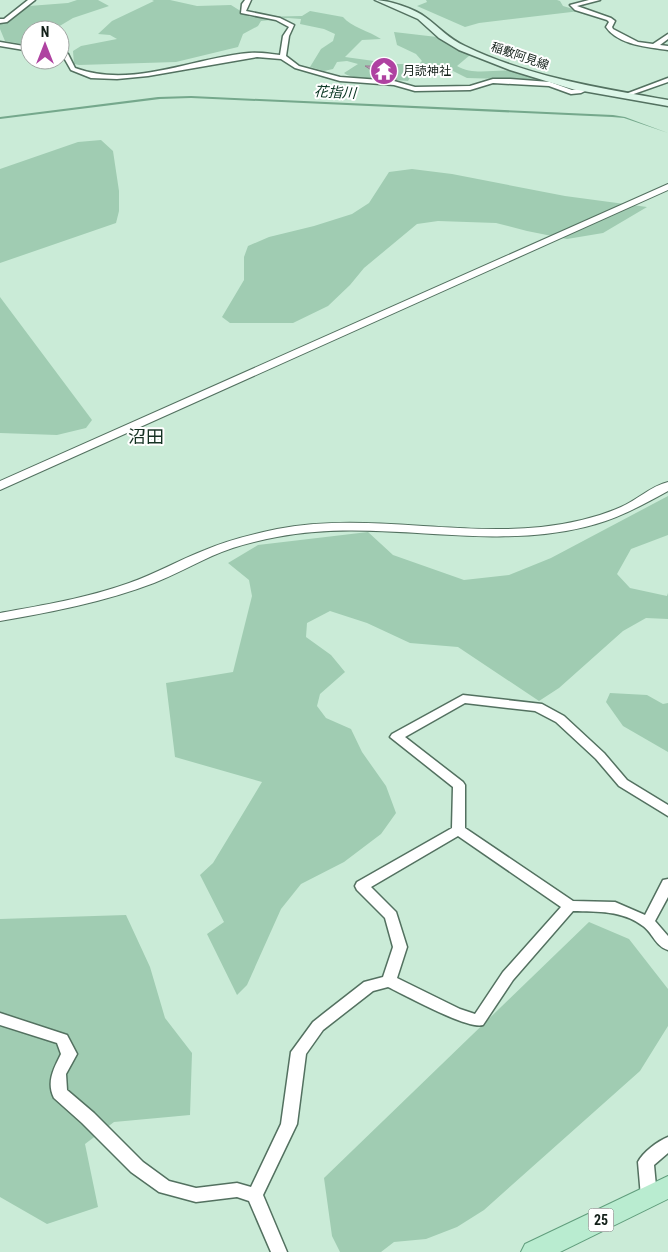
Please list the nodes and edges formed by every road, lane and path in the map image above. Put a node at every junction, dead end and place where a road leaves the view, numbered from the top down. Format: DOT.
graph roads {
  1 [pos="32,0"];
  2 [pos="248,0"];
  3 [pos="379,0"];
  4 [pos="597,0"];
  5 [pos="0,21"];
  6 [pos="668,36"];
  7 [pos="0,44"];
  8 [pos="20,47"];
  9 [pos="658,47"];
  10 [pos="668,48"];
  11 [pos="283,57"];
  12 [pos="70,66"];
  13 [pos="668,80"];
  14 [pos="586,89"];
  15 [pos="626,95"];
  16 [pos="668,103"];
  17 [pos="668,188"];
  18 [pos="0,486"];
  19 [pos="668,486"];
  20 [pos="0,617"];
  21 [pos="668,811"];
  22 [pos="458,830"];
  23 [pos="668,884"];
  24 [pos="570,906"];
  25 [pos="648,922"];
  26 [pos="668,945"];
  27 [pos="389,980"];
  28 [pos="0,1019"];
  29 [pos="668,1144"];
  30 [pos="658,1192"];
  31 [pos="255,1195"];
  32 [pos="279,1252"];
  33 [pos="534,1252"];
  1 -- 5 [label="street"];
  2 -- 11 [label="street"];
  3 -- 14 [label="main road, 稲敷阿見線"];
  4 -- 9 [label="street"];
  6 -- 9 [label="street"];
  7 -- 8 [label="street"];
  9 -- 10 [label="street"];
  11 -- 12 [label="street"];
  11 -- 14 [label="street"];
  13 -- 15 [label="street"];
  14 -- 15 [label="main road, 稲敷阿見線"];
  15 -- 16 [label="main road, 稲敷阿見線"];
  17 -- 18 [label="street"];
  19 -- 20 [label="street"];
  21 -- 22 [label="street"];
  22 -- 24 [label="street"];
  22 -- 27 [label="street"];
  23 -- 25 [label="street"];
  24 -- 25 [label="street"];
  24 -- 27 [label="street"];
  25 -- 26 [label="street"];
  27 -- 31 [label="street"];
  28 -- 31 [label="street"];
  29 -- 30 [label="street"];
  30 -- 33 [label="main road, 25"];
  31 -- 32 [label="street"];
}
